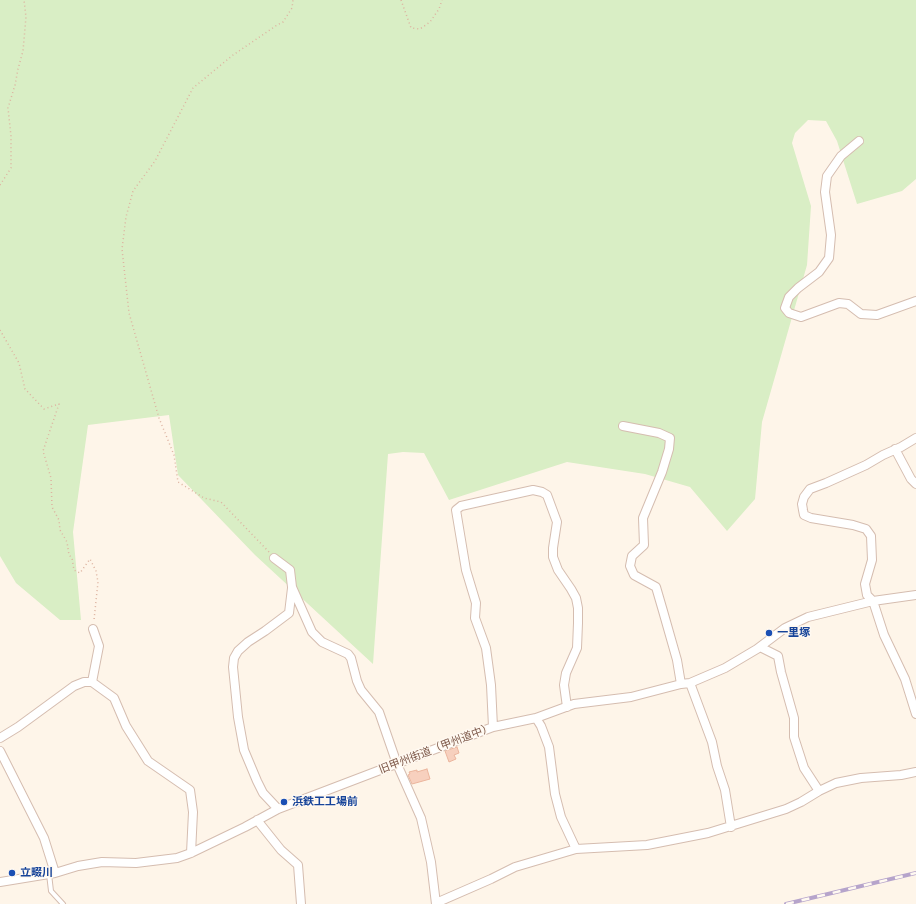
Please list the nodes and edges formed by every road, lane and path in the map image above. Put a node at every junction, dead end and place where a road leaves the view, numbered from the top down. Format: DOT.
graph roads {
  1 [pos="24,0"];
  2 [pos="293,0"];
  3 [pos="401,0"];
  4 [pos="442,0"];
  5 [pos="859,141"];
  6 [pos="0,185"];
  7 [pos="916,301"];
  8 [pos="0,330"];
  9 [pos="623,426"];
  10 [pos="916,438"];
  11 [pos="895,450"];
  12 [pos="916,484"];
  13 [pos="274,558"];
  14 [pos="292,587"];
  15 [pos="916,595"];
  16 [pos="873,601"];
  17 [pos="93,629"];
  18 [pos="760,647"];
  19 [pos="92,682"];
  20 [pos="690,683"];
  21 [pos="681,684"];
  22 [pos="568,707"];
  23 [pos="916,714"];
  24 [pos="536,718"];
  25 [pos="493,727"];
  26 [pos="0,738"];
  27 [pos="0,751"];
  28 [pos="397,764"];
  29 [pos="916,772"];
  30 [pos="819,792"];
  31 [pos="278,809"];
  32 [pos="257,820"];
  33 [pos="731,827"];
  34 [pos="576,849"];
  35 [pos="191,853"];
  36 [pos="52,873"];
  37 [pos="0,882"];
  38 [pos="63,904"];
  39 [pos="301,904"];
  40 [pos="436,904"];
  1 -- 6 [label="path"];
  2 -- 13 [label="path"];
  3 -- 4 [label="path"];
  5 -- 7 [label="street"];
  8 -- 17 [label="path"];
  9 -- 21 [label="street"];
  10 -- 11 [label="street"];
  11 -- 12 [label="street"];
  11 -- 16 [label="street"];
  13 -- 14 [label="street"];
  14 -- 28 [label="street"];
  14 -- 31 [label="street"];
  15 -- 16 [label="street, 旧甲州街道（甲州道中）"];
  16 -- 18 [label="street, 旧甲州街道（甲州道中）"];
  16 -- 23 [label="street"];
  17 -- 19 [label="street"];
  18 -- 20 [label="street, 旧甲州街道（甲州道中）"];
  18 -- 30 [label="street"];
  19 -- 26 [label="street"];
  19 -- 35 [label="street"];
  20 -- 21 [label="street, 旧甲州街道（甲州道中）"];
  20 -- 33 [label="street"];
  21 -- 22 [label="street, 旧甲州街道（甲州道中）"];
  22 -- 24 [label="street, 旧甲州街道（甲州道中）"];
  22 -- 25 [label="street"];
  24 -- 25 [label="street, 旧甲州街道（甲州道中）"];
  24 -- 34 [label="street"];
  25 -- 28 [label="street, 旧甲州街道（甲州道中）"];
  27 -- 36 [label="street"];
  28 -- 31 [label="street, 旧甲州街道（甲州道中）"];
  28 -- 40 [label="street"];
  29 -- 30 [label="street"];
  30 -- 33 [label="street"];
  31 -- 32 [label="street, 旧甲州街道（甲州道中）"];
  32 -- 35 [label="street, 旧甲州街道（甲州道中）"];
  32 -- 39 [label="street"];
  33 -- 34 [label="street"];
  34 -- 40 [label="street"];
  35 -- 36 [label="street, 旧甲州街道（甲州道中）"];
  36 -- 37 [label="street, 旧甲州街道（甲州道中）"];
  36 -- 38 [label="lane"];
}
